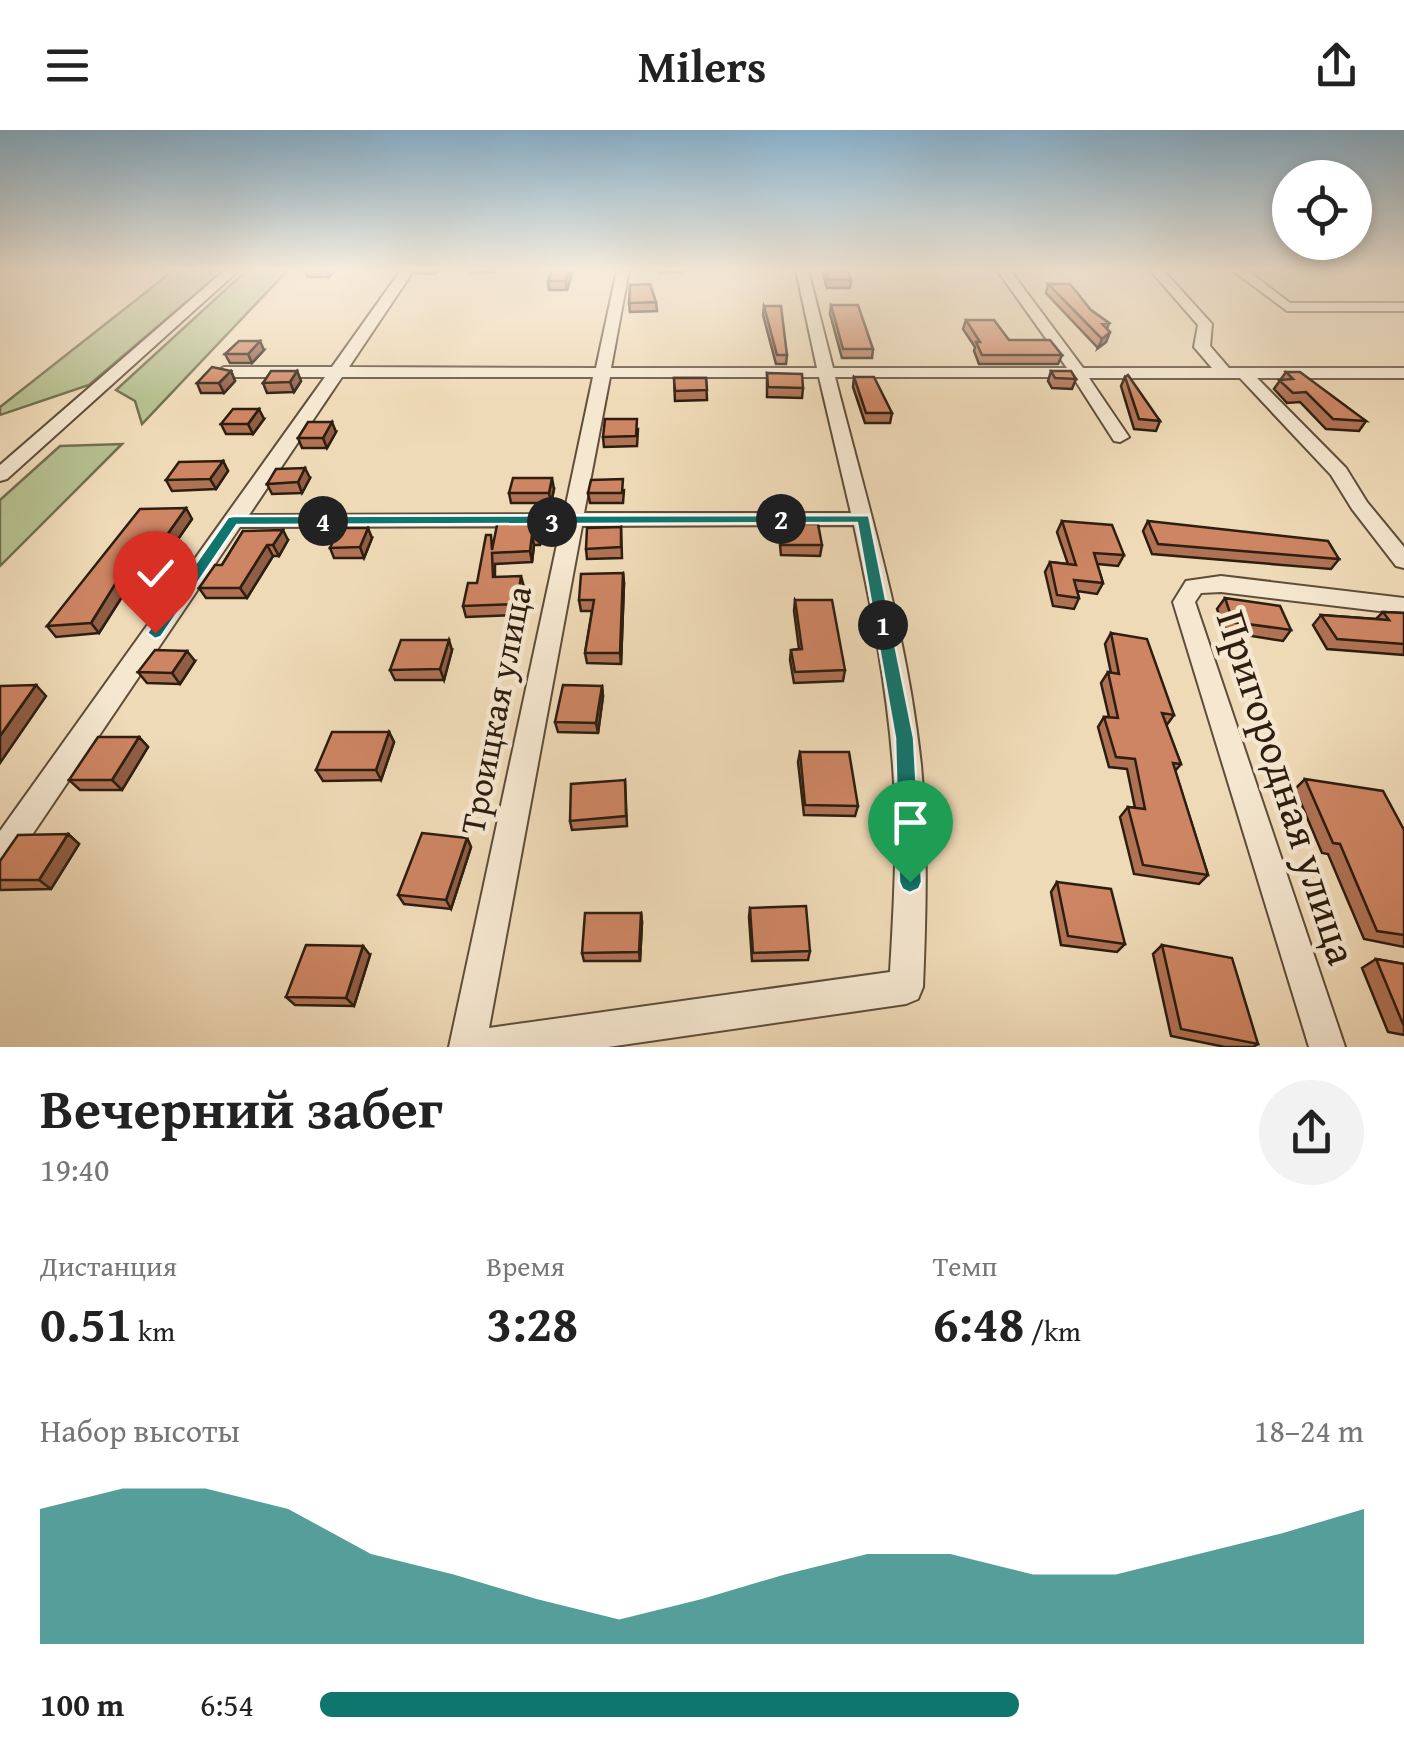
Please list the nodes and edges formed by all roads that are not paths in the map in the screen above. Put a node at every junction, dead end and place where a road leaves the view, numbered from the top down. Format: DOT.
graph roads {
  1 [pos="184,313"];
  2 [pos="378,313"];
  3 [pos="615,313"];
  4 [pos="811,313"];
  5 [pos="1034,313"];
  6 [pos="1194,313"];
  7 [pos="224,372"];
  8 [pos="337,372"];
  9 [pos="1233,372"];
  10 [pos="1404,372"];
  11 [pos="604,374"];
  12 [pos="824,374"];
  13 [pos="1079,374"];
  14 [pos="1120,437"];
  15 [pos="0,475"];
  16 [pos="864,518"];
  17 [pos="233,521"];
  18 [pos="570,522"];
  19 [pos="1404,561"];
  20 [pos="1404,606"];
  21 [pos="0,856"];
  22 [pos="467,1047"];
  23 [pos="480,1047"];
  24 [pos="1327,1047"];
  1 -- 15 [label="street"];
  2 -- 8 [label="street"];
  3 -- 11 [label="street, Троицкая улица"];
  4 -- 12 [label="street"];
  5 -- 13 [label="street"];
  6 -- 9 [label="street"];
  7 -- 8 [label="street"];
  8 -- 11 [label="street"];
  8 -- 17 [label="street"];
  9 -- 10 [label="street"];
  9 -- 13 [label="street"];
  9 -- 19 [label="street"];
  11 -- 12 [label="street"];
  11 -- 18 [label="street, Троицкая улица"];
  12 -- 13 [label="street"];
  12 -- 16 [label="street"];
  13 -- 14 [label="street"];
  16 -- 18 [label="street"];
  16 -- 23 [label="street"];
  17 -- 18 [label="street"];
  17 -- 21 [label="street"];
  18 -- 22 [label="street, Троицкая улица"];
  20 -- 24 [label="street, Пригородная улица"];
}
